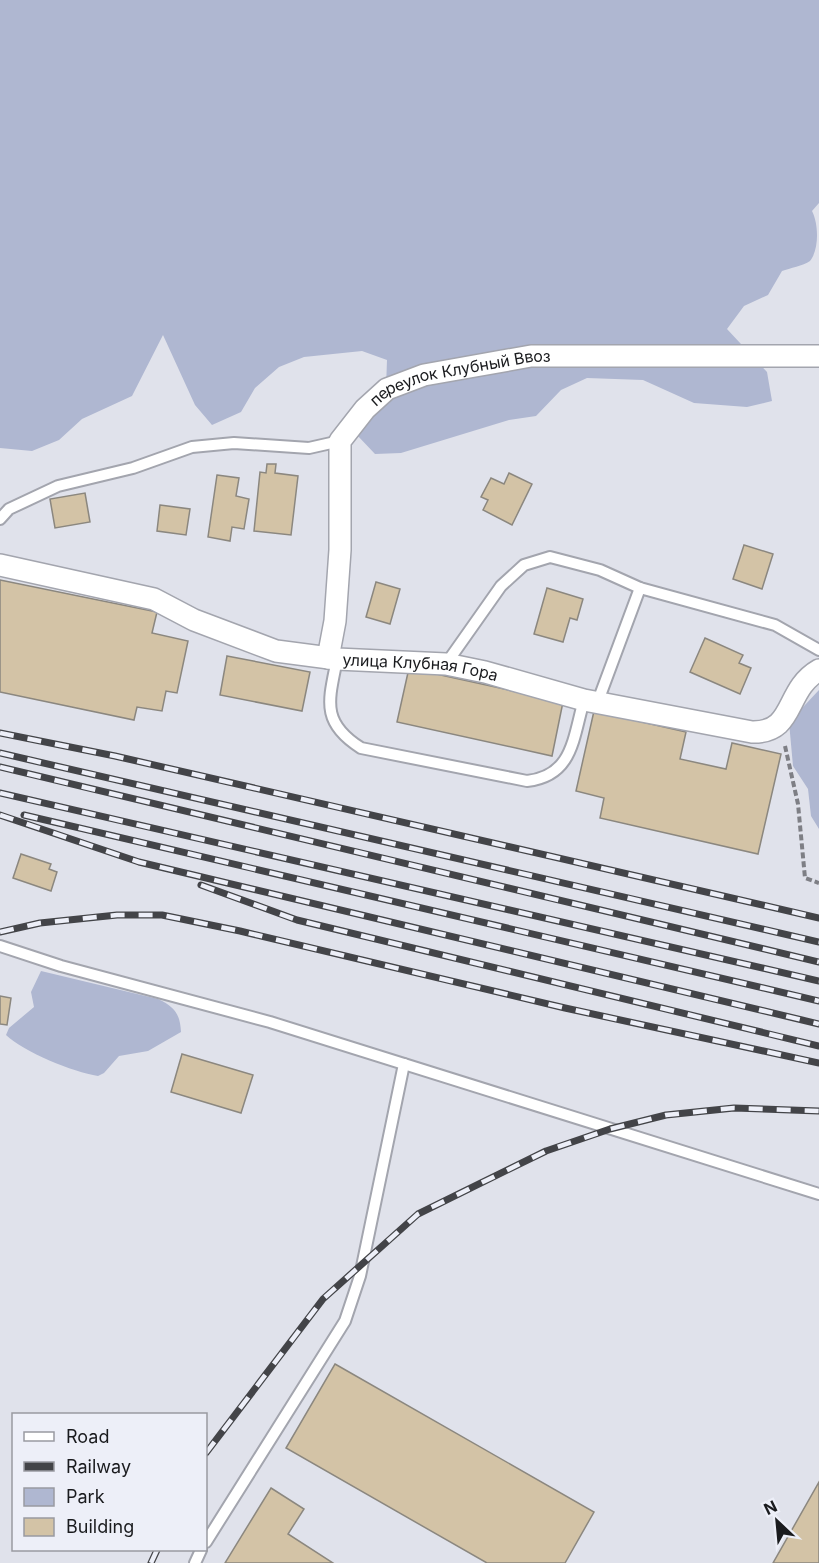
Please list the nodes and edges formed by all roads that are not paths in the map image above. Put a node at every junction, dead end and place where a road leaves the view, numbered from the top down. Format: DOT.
graph roads {
  1 [pos="819,356"];
  2 [pos="340,441"];
  3 [pos="0,519"];
  4 [pos="0,565"];
  5 [pos="640,588"];
  6 [pos="819,650"];
  7 [pos="333,658"];
  8 [pos="446,664"];
  9 [pos="819,670"];
  10 [pos="591,701"];
  11 [pos="0,946"];
  12 [pos="404,1064"];
  13 [pos="819,1194"];
  14 [pos="207,1540"];
  1 -- 2 [label="street, переулок Клубный Ввоз"];
  2 -- 3 [label="lane"];
  2 -- 7 [label="street"];
  4 -- 7 [label="street, улица Клубная Гора"];
  5 -- 6 [label="lane"];
  5 -- 8 [label="lane"];
  5 -- 10 [label="lane"];
  7 -- 8 [label="street, улица Клубная Гора"];
  7 -- 10 [label="lane"];
  8 -- 10 [label="street, улица Клубная Гора"];
  9 -- 10 [label="street, улица Клубная Гора"];
  11 -- 12 [label="lane"];
  12 -- 13 [label="lane"];
  12 -- 14 [label="lane"];
}
